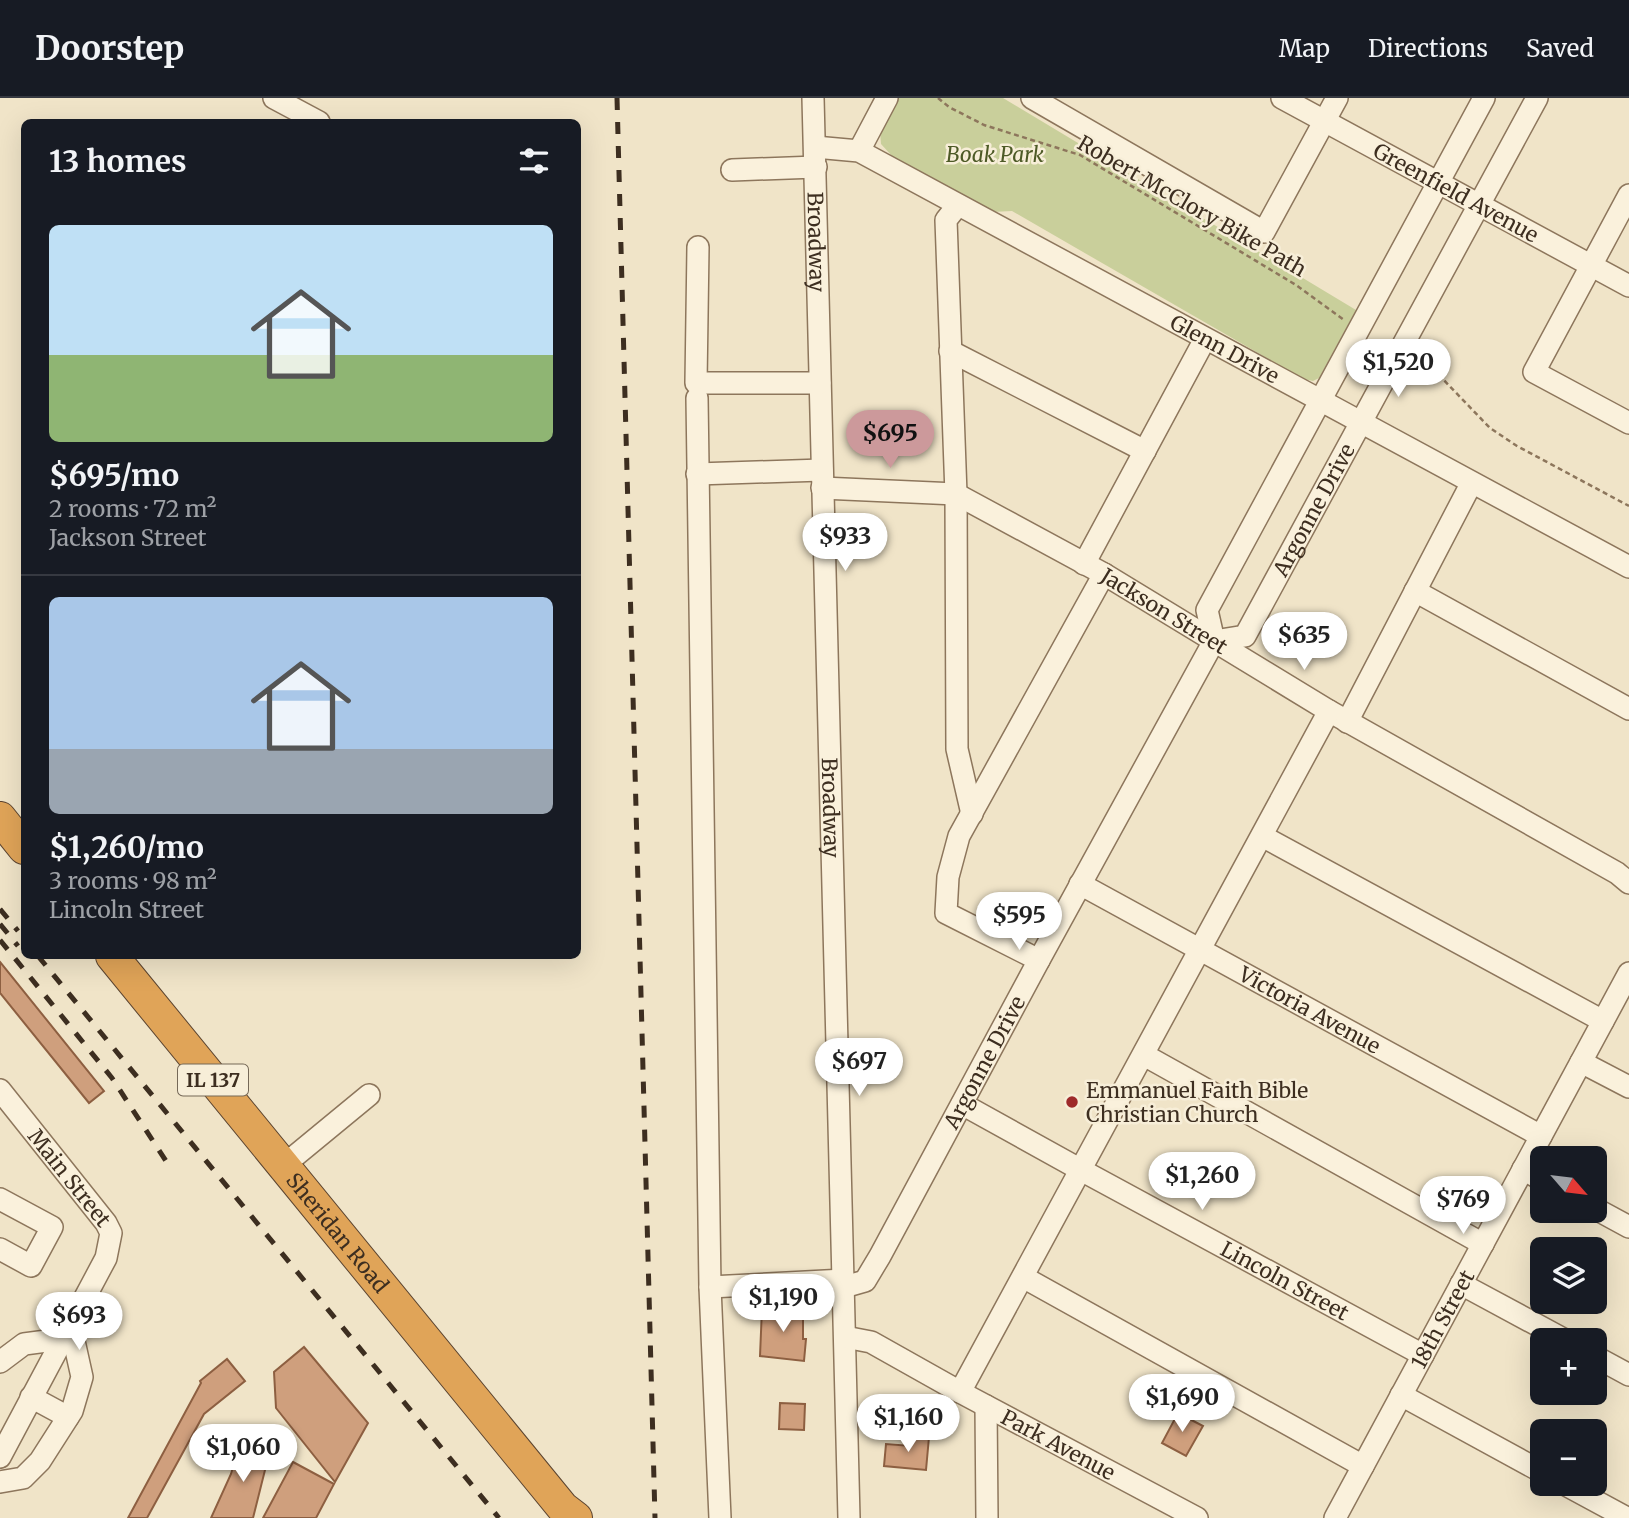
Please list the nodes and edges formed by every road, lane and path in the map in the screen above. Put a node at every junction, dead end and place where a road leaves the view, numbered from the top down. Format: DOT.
graph roads {
  1 [pos="274,98"];
  2 [pos="813,98"];
  3 [pos="887,98"];
  4 [pos="938,98"];
  5 [pos="1032,98"];
  6 [pos="1282,98"];
  7 [pos="1337,98"];
  8 [pos="1484,98"];
  9 [pos="1537,98"];
  10 [pos="313,119"];
  11 [pos="1325,121"];
  12 [pos="859,151"];
  13 [pos="815,157"];
  14 [pos="732,170"];
  15 [pos="1438,183"];
  16 [pos="1629,195"];
  17 [pos="958,205"];
  18 [pos="1479,205"];
  19 [pos="698,247"];
  20 [pos="1591,265"];
  21 [pos="1629,286"];
  22 [pos="1347,322"];
  23 [pos="1205,339"];
  24 [pos="950,351"];
  25 [pos="1413,358"];
  26 [pos="820,383"];
  27 [pos="696,398"];
  28 [pos="1320,402"];
  29 [pos="1629,423"];
  30 [pos="1360,424"];
  31 [pos="1145,451"];
  32 [pos="697,474"];
  33 [pos="822,479"];
  34 [pos="1471,484"];
  35 [pos="956,494"];
  36 [pos="1629,506"];
  37 [pos="1084,564"];
  38 [pos="1629,568"];
  39 [pos="1104,574"];
  40 [pos="1415,591"];
  41 [pos="1214,641"];
  42 [pos="1629,709"];
  43 [pos="1338,716"];
  44 [pos="972,814"];
  45 [pos="0,818"];
  46 [pos="1262,836"];
  47 [pos="21,844"];
  48 [pos="1629,883"];
  49 [pos="1080,884"];
  50 [pos="1201,950"];
  51 [pos="114,959"];
  52 [pos="1038,960"];
  53 [pos="1629,974"];
  54 [pos="1603,1021"];
  55 [pos="1144,1055"];
  56 [pos="1581,1062"];
  57 [pos="1629,1087"];
  58 [pos="0,1090"];
  59 [pos="369,1095"];
  60 [pos="962,1104"];
  61 [pos="1541,1136"];
  62 [pos="1539,1146"];
  63 [pos="284,1165"];
  64 [pos="1081,1170"];
  65 [pos="1530,1178"];
  66 [pos="0,1199"];
  67 [pos="1607,1215"];
  68 [pos="1629,1227"];
  69 [pos="1483,1244"];
  70 [pos="0,1249"];
  71 [pos="1023,1277"];
  72 [pos="844,1283"];
  73 [pos="1461,1284"];
  74 [pos="710,1287"];
  75 [pos="1543,1328"];
  76 [pos="66,1331"];
  77 [pos="845,1337"];
  78 [pos="1423,1355"];
  79 [pos="0,1362"];
  80 [pos="1607,1363"];
  81 [pos="1629,1375"];
  82 [pos="960,1392"];
  83 [pos="1401,1395"];
  84 [pos="32,1397"];
  85 [pos="986,1406"];
  86 [pos="68,1417"];
  87 [pos="13,1432"];
  88 [pos="47,1450"];
  89 [pos="0,1457"];
  90 [pos="1530,1465"];
  91 [pos="1363,1466"];
  92 [pos="0,1482"];
  93 [pos="1586,1496"];
  94 [pos="569,1515"];
  95 [pos="720,1518"];
  96 [pos="849,1518"];
  97 [pos="987,1518"];
  98 [pos="1197,1518"];
  99 [pos="1335,1518"];
  100 [pos="1627,1518"];
  1 -- 10 [label="street"];
  2 -- 13 [label="street, Broadway"];
  3 -- 12 [label="street"];
  4 -- 22 [label="path, Robert McClory Bike Path"];
  5 -- 11 [label="street"];
  6 -- 11 [label="street, Greenfield Avenue"];
  7 -- 11 [label="street"];
  8 -- 15 [label="street"];
  9 -- 18 [label="street, Argonne Drive"];
  11 -- 15 [label="street, Greenfield Avenue"];
  12 -- 13 [label="street, Glenn Drive"];
  12 -- 17 [label="street, Glenn Drive"];
  13 -- 14 [label="street, Glenn Drive"];
  13 -- 26 [label="street, Broadway"];
  15 -- 18 [label="street, Greenfield Avenue"];
  15 -- 28 [label="street"];
  16 -- 20 [label="street"];
  17 -- 23 [label="street, Glenn Drive"];
  17 -- 24 [label="street"];
  18 -- 20 [label="street, Greenfield Avenue"];
  18 -- 30 [label="street, Argonne Drive"];
  19 -- 26 [label="street"];
  20 -- 21 [label="street, Greenfield Avenue"];
  20 -- 29 [label="street"];
  23 -- 28 [label="street, Glenn Drive"];
  23 -- 31 [label="street"];
  24 -- 31 [label="street"];
  24 -- 35 [label="street"];
  25 -- 36 [label="path"];
  26 -- 33 [label="street, Broadway"];
  27 -- 32 [label="street"];
  28 -- 30 [label="street, Glenn Drive"];
  28 -- 41 [label="street"];
  30 -- 34 [label="street, Glenn Drive"];
  30 -- 41 [label="street, Argonne Drive"];
  31 -- 37 [label="street"];
  32 -- 33 [label="street, Jackson Street"];
  32 -- 74 [label="street"];
  33 -- 35 [label="street, Jackson Street"];
  33 -- 72 [label="street, Broadway"];
  34 -- 38 [label="street, Glenn Drive"];
  34 -- 40 [label="street"];
  35 -- 37 [label="street, Jackson Street"];
  35 -- 44 [label="street"];
  37 -- 39 [label="street, Jackson Street"];
  39 -- 41 [label="street, Jackson Street"];
  39 -- 44 [label="street"];
  40 -- 42 [label="street"];
  40 -- 43 [label="street"];
  41 -- 43 [label="street, Jackson Street"];
  41 -- 49 [label="street, Argonne Drive"];
  43 -- 46 [label="street"];
  43 -- 48 [label="street, Jackson Street"];
  44 -- 52 [label="street"];
  45 -- 47 [label="highway"];
  46 -- 50 [label="street"];
  46 -- 54 [label="street"];
  49 -- 50 [label="street, Victoria Avenue"];
  49 -- 52 [label="street, Argonne Drive"];
  50 -- 55 [label="street"];
  50 -- 61 [label="street, Victoria Avenue"];
  51 -- 63 [label="highway, Sheridan Road / IL 137"];
  52 -- 60 [label="street, Argonne Drive"];
  53 -- 54 [label="street, 18th Street"];
  54 -- 56 [label="street, 18th Street"];
  55 -- 64 [label="street"];
  55 -- 69 [label="street"];
  56 -- 57 [label="street"];
  56 -- 61 [label="street, 18th Street"];
  58 -- 76 [label="street, Main Street"];
  59 -- 63 [label="street"];
  60 -- 64 [label="street, Lincoln Street"];
  60 -- 72 [label="street, Argonne Drive"];
  61 -- 62 [label="street, 18th Street"];
  63 -- 94 [label="highway, Sheridan Road / IL 137"];
  64 -- 71 [label="street"];
  64 -- 78 [label="street, Lincoln Street"];
  65 -- 69 [label="street, 18th Street"];
  66 -- 70 [label="street"];
  67 -- 68 [label="street"];
  69 -- 73 [label="street, 18th Street"];
  71 -- 82 [label="street"];
  71 -- 91 [label="street"];
  72 -- 74 [label="street"];
  72 -- 77 [label="street, Broadway"];
  73 -- 75 [label="street"];
  73 -- 78 [label="street, 18th Street"];
  74 -- 95 [label="street"];
  76 -- 79 [label="street"];
  76 -- 84 [label="street"];
  76 -- 86 [label="street"];
  77 -- 82 [label="street, Park Avenue"];
  77 -- 96 [label="street, Broadway"];
  78 -- 83 [label="street, 18th Street"];
  80 -- 81 [label="street"];
  82 -- 85 [label="street, Park Avenue"];
  83 -- 90 [label="street"];
  83 -- 91 [label="street, 18th Street"];
  84 -- 86 [label="street"];
  84 -- 87 [label="street"];
  85 -- 97 [label="street"];
  85 -- 98 [label="street, Park Avenue"];
  86 -- 88 [label="street"];
  87 -- 88 [label="street"];
  87 -- 89 [label="street"];
  88 -- 92 [label="street"];
  91 -- 99 [label="street, 18th Street"];
  93 -- 100 [label="street"];
}
